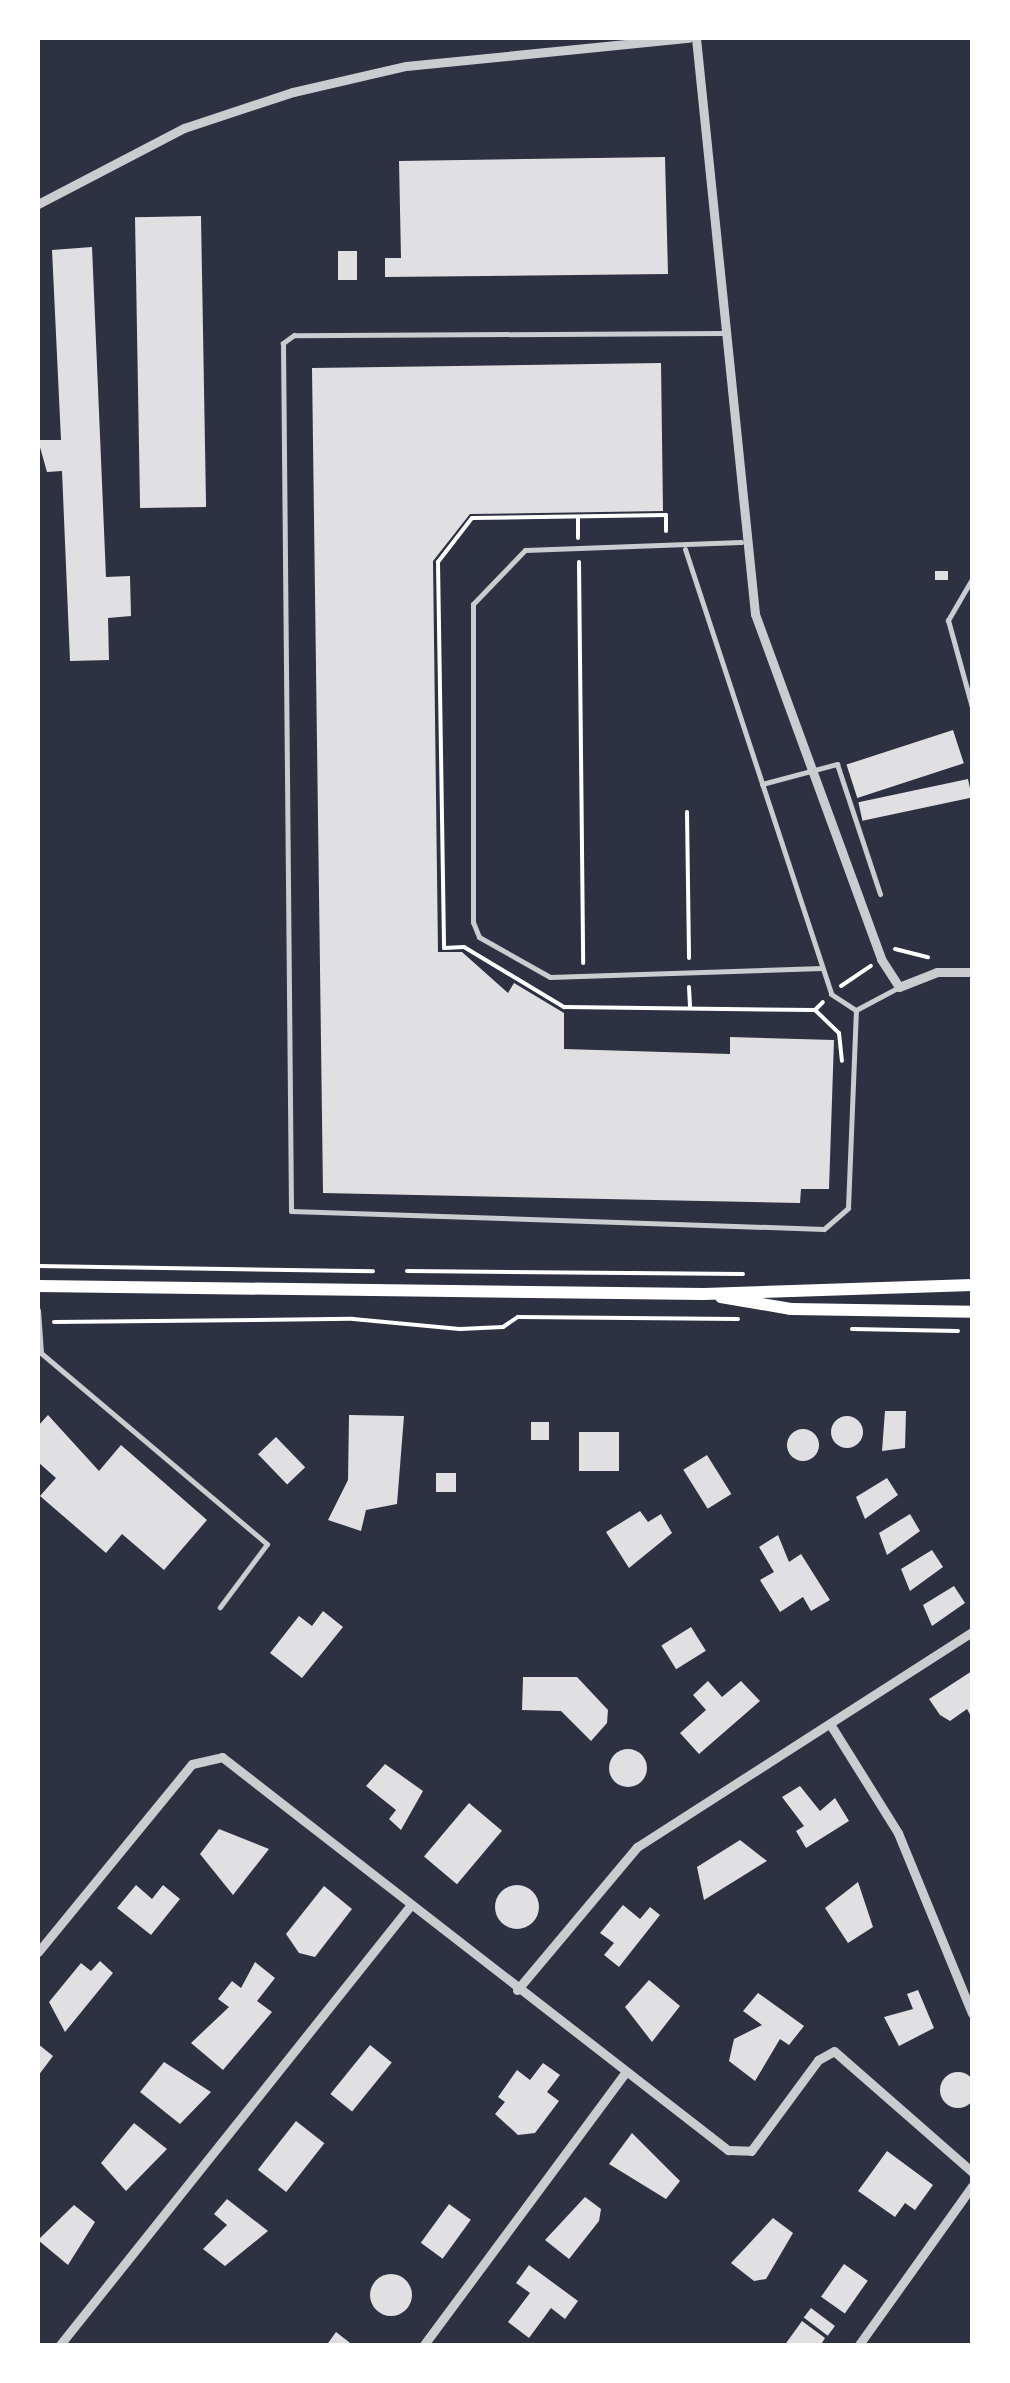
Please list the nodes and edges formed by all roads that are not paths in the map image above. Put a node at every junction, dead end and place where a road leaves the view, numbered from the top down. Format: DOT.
graph roads {
  1 [pos="693,38"];
  2 [pos="38,204"];
  3 [pos="723,332"];
  4 [pos="741,542"];
  5 [pos="685,549"];
  6 [pos="972,579"];
  7 [pos="972,707"];
  8 [pos="812,772"];
  9 [pos="762,784"];
  10 [pos="880,894"];
  11 [pos="822,968"];
  12 [pos="972,972"];
  13 [pos="898,987"];
  14 [pos="856,1010"];
  15 [pos="972,1285"];
  16 [pos="38,1286"];
  17 [pos="704,1294"];
  18 [pos="38,1310"];
  19 [pos="972,1312"];
  20 [pos="38,1321"];
  21 [pos="220,1606"];
  22 [pos="972,1632"];
  23 [pos="830,1724"];
  24 [pos="410,1906"];
  25 [pos="38,1952"];
  26 [pos="517,1990"];
  27 [pos="972,2013"];
  28 [pos="624,2074"];
  29 [pos="972,2172"];
  30 [pos="972,2186"];
  31 [pos="59,2346"];
  32 [pos="424,2346"];
  33 [pos="858,2346"];
  1 -- 2 [label="street"];
  1 -- 3 [label="street"];
  3 -- 4 [label="street"];
  3 -- 14 [label="lane"];
  4 -- 5 [label="lane"];
  4 -- 8 [label="street"];
  5 -- 9 [label="lane"];
  5 -- 11 [label="lane"];
  6 -- 7 [label="lane"];
  8 -- 9 [label="lane"];
  8 -- 10 [label="lane"];
  8 -- 13 [label="street"];
  9 -- 11 [label="lane"];
  11 -- 14 [label="lane"];
  12 -- 13 [label="street"];
  13 -- 14 [label="lane"];
  15 -- 17 [label="main road"];
  16 -- 17 [label="main road"];
  17 -- 19 [label="main road"];
  18 -- 20 [label="lane"];
  20 -- 21 [label="lane"];
  22 -- 23 [label="street"];
  23 -- 26 [label="street"];
  23 -- 27 [label="street"];
  24 -- 25 [label="street"];
  24 -- 26 [label="street"];
  24 -- 31 [label="street"];
  26 -- 28 [label="street"];
  28 -- 29 [label="street"];
  28 -- 32 [label="street"];
  30 -- 33 [label="street"];
}
